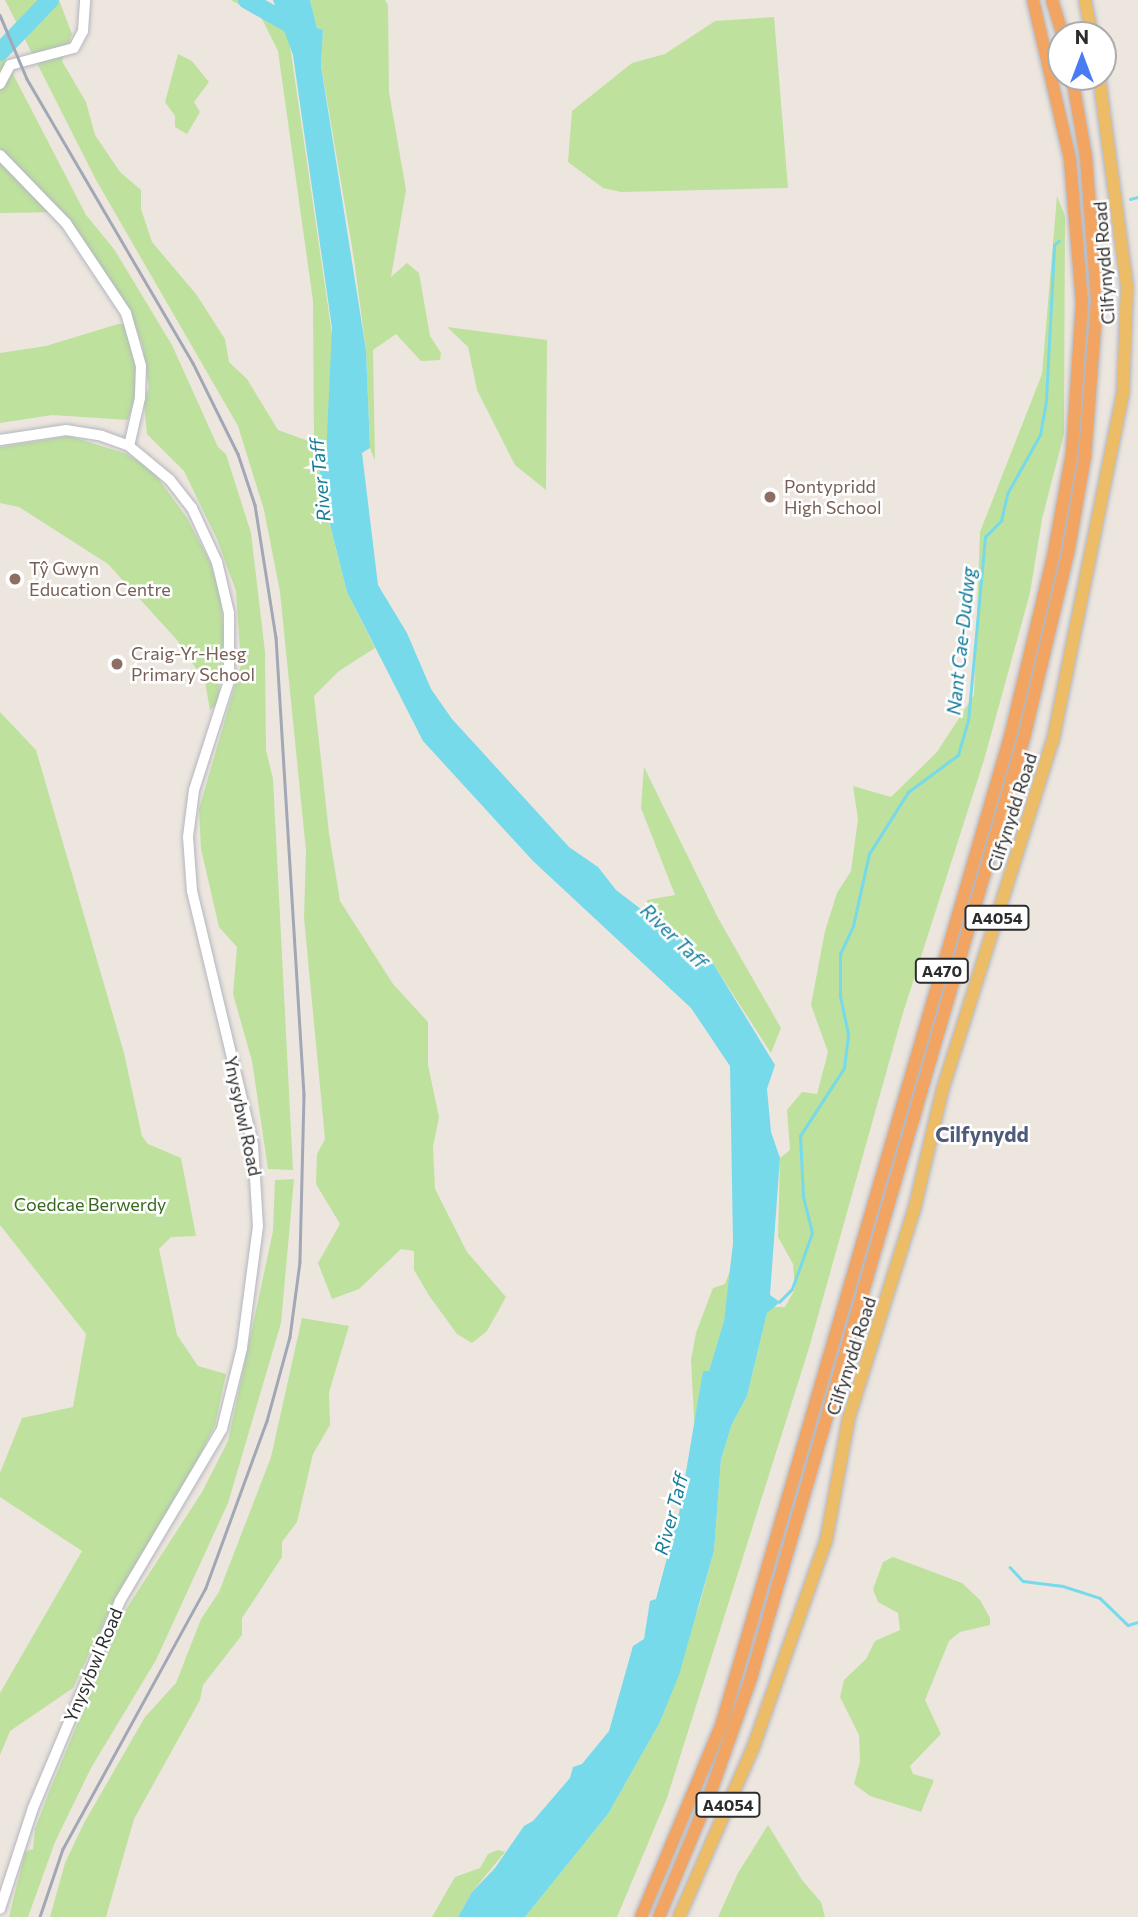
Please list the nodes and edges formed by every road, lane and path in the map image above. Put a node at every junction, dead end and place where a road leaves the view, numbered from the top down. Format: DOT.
graph roads {
  1 [pos="85,0"];
  2 [pos="1033,0"];
  3 [pos="1052,0"];
  4 [pos="1085,0"];
  5 [pos="1059,21"];
  6 [pos="1089,21"];
  7 [pos="0,85"];
  8 [pos="1074,91"];
  9 [pos="1101,91"];
  10 [pos="0,155"];
  11 [pos="0,440"];
  12 [pos="129,446"];
  13 [pos="0,1909"];
  14 [pos="641,1917"];
  15 [pos="659,1917"];
  16 [pos="679,1917"];
  1 -- 7 [label="street"];
  2 -- 14 [label="highway, A470"];
  3 -- 5 [label="highway"];
  4 -- 6 [label="main road"];
  8 -- 15 [label="highway, A470"];
  9 -- 16 [label="main road, Cilfynydd Road / A4054"];
  10 -- 12 [label="street"];
  11 -- 12 [label="main road, Ynysybwl Road"];
  12 -- 13 [label="main road, Ynysybwl Road"];
}
